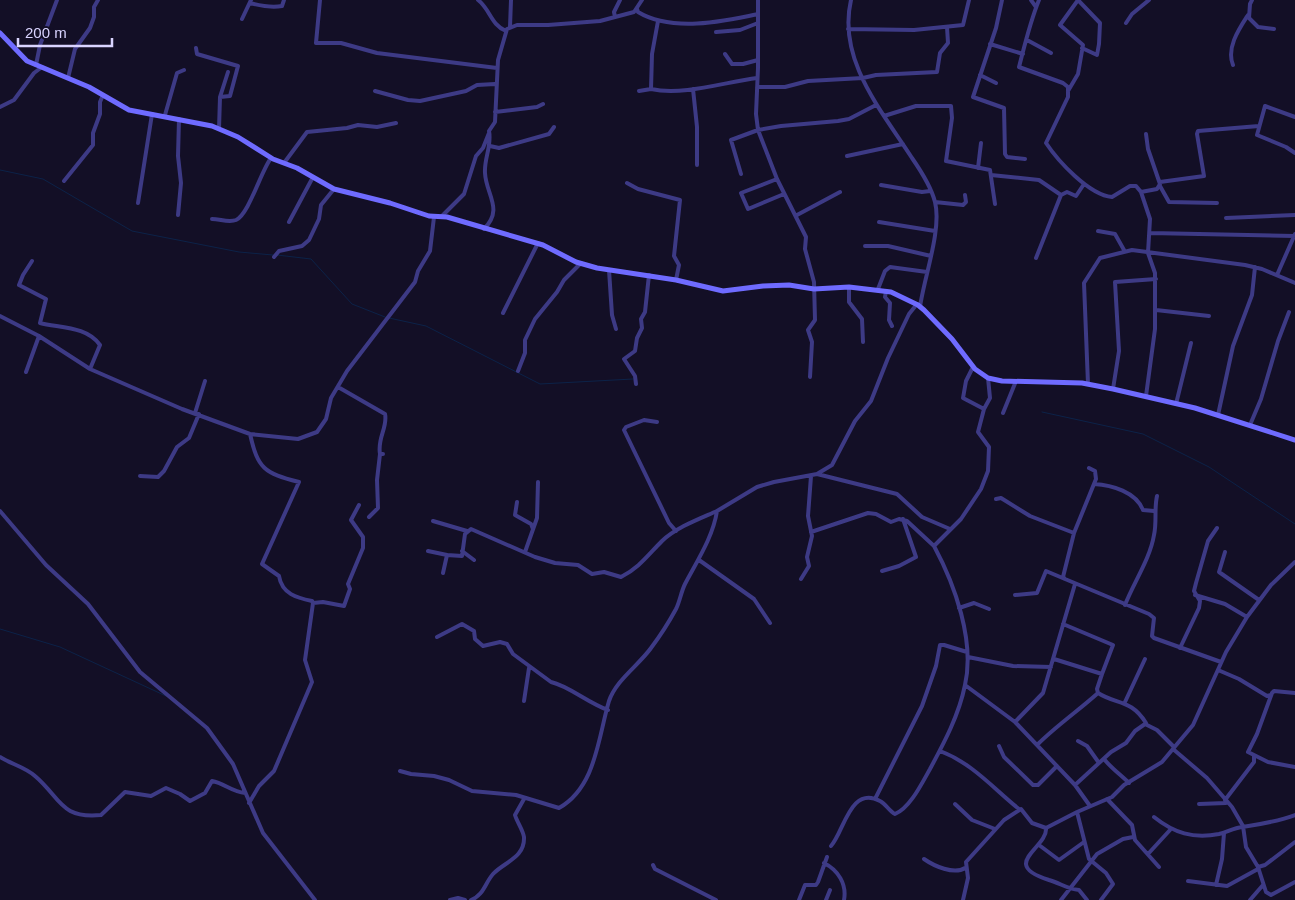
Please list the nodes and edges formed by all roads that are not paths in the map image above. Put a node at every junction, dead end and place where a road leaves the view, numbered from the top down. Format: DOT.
graph roads {
  1 [pos="57,0"];
  2 [pos="98,0"];
  3 [pos="284,0"];
  4 [pos="320,0"];
  5 [pos="478,0"];
  6 [pos="511,0"];
  7 [pos="620,0"];
  8 [pos="642,0"];
  9 [pos="758,0"];
  10 [pos="851,0"];
  11 [pos="969,0"];
  12 [pos="1002,0"];
  13 [pos="1030,0"];
  14 [pos="1039,0"];
  15 [pos="1078,0"];
  16 [pos="1149,0"];
  17 [pos="1252,0"];
  18 [pos="251,1"];
  19 [pos="1036,7"];
  20 [pos="637,9"];
  21 [pos="758,14"];
  22 [pos="1248,15"];
  23 [pos="615,17"];
  24 [pos="242,20"];
  25 [pos="658,21"];
  26 [pos="1126,23"];
  27 [pos="758,24"];
  28 [pos="510,27"];
  29 [pos="947,27"];
  30 [pos="848,29"];
  31 [pos="1274,29"];
  32 [pos="506,31"];
  33 [pos="716,32"];
  34 [pos="0,33"];
  35 [pos="1027,40"];
  36 [pos="990,44"];
  37 [pos="196,48"];
  38 [pos="1082,48"];
  39 [pos="1051,52"];
  40 [pos="725,54"];
  41 [pos="1023,54"];
  42 [pos="758,60"];
  43 [pos="1233,65"];
  44 [pos="39,66"];
  45 [pos="497,68"];
  46 [pos="184,70"];
  47 [pos="228,72"];
  48 [pos="980,75"];
  49 [pos="68,78"];
  50 [pos="757,78"];
  51 [pos="863,78"];
  52 [pos="996,83"];
  53 [pos="496,84"];
  54 [pos="757,87"];
  55 [pos="652,89"];
  56 [pos="693,89"];
  57 [pos="375,91"];
  58 [pos="639,91"];
  59 [pos="1068,91"];
  60 [pos="103,95"];
  61 [pos="220,97"];
  62 [pos="543,104"];
  63 [pos="876,105"];
  64 [pos="0,106"];
  65 [pos="494,112"];
  66 [pos="152,114"];
  67 [pos="165,115"];
  68 [pos="884,116"];
  69 [pos="1295,117"];
  70 [pos="179,119"];
  71 [pos="396,124"];
  72 [pos="1259,126"];
  73 [pos="554,127"];
  74 [pos="219,129"];
  75 [pos="758,130"];
  76 [pos="490,133"];
  77 [pos="1146,134"];
  78 [pos="981,143"];
  79 [pos="903,144"];
  80 [pos="490,146"];
  81 [pos="1295,153"];
  82 [pos="847,156"];
  83 [pos="271,158"];
  84 [pos="1025,159"];
  85 [pos="284,163"];
  86 [pos="697,165"];
  87 [pos="978,168"];
  88 [pos="741,174"];
  89 [pos="991,175"];
  90 [pos="313,177"];
  91 [pos="777,179"];
  92 [pos="64,181"];
  93 [pos="627,183"];
  94 [pos="1084,184"];
  95 [pos="1160,184"];
  96 [pos="881,185"];
  97 [pos="334,189"];
  98 [pos="930,191"];
  99 [pos="840,192"];
  100 [pos="1140,192"];
  101 [pos="784,194"];
  102 [pos="965,195"];
  103 [pos="1061,195"];
  104 [pos="935,202"];
  105 [pos="138,203"];
  106 [pos="1217,203"];
  107 [pos="994,204"];
  108 [pos="448,210"];
  109 [pos="178,215"];
  110 [pos="797,215"];
  111 [pos="1295,215"];
  112 [pos="434,217"];
  113 [pos="441,217"];
  114 [pos="450,218"];
  115 [pos="1226,218"];
  116 [pos="212,219"];
  117 [pos="289,222"];
  118 [pos="879,222"];
  119 [pos="484,229"];
  120 [pos="935,231"];
  121 [pos="1098,231"];
  122 [pos="1150,233"];
  123 [pos="1295,235"];
  124 [pos="538,243"];
  125 [pos="865,246"];
  126 [pos="1124,250"];
  127 [pos="1148,253"];
  128 [pos="931,256"];
  129 [pos="274,257"];
  130 [pos="1036,258"];
  131 [pos="32,261"];
  132 [pos="580,263"];
  133 [pos="1256,267"];
  134 [pos="609,270"];
  135 [pos="927,272"];
  136 [pos="649,275"];
  137 [pos="1277,275"];
  138 [pos="1156,279"];
  139 [pos="676,280"];
  140 [pos="1295,283"];
  141 [pos="849,288"];
  142 [pos="814,289"];
  143 [pos="878,290"];
  144 [pos="886,291"];
  145 [pos="918,306"];
  146 [pos="1156,310"];
  147 [pos="1289,312"];
  148 [pos="503,313"];
  149 [pos="0,316"];
  150 [pos="1209,316"];
  151 [pos="892,326"];
  152 [pos="616,329"];
  153 [pos="39,336"];
  154 [pos="863,342"];
  155 [pos="1191,343"];
  156 [pos="973,367"];
  157 [pos="90,369"];
  158 [pos="518,371"];
  159 [pos="26,372"];
  160 [pos="810,377"];
  161 [pos="988,378"];
  162 [pos="205,381"];
  163 [pos="1016,381"];
  164 [pos="636,384"];
  165 [pos="1088,384"];
  166 [pos="338,387"];
  167 [pos="1113,389"];
  168 [pos="1146,396"];
  169 [pos="1176,404"];
  170 [pos="984,409"];
  171 [pos="1004,413"];
  172 [pos="197,414"];
  173 [pos="1218,415"];
  174 [pos="657,422"];
  175 [pos="1250,425"];
  176 [pos="250,434"];
  177 [pos="1295,440"];
  178 [pos="1089,468"];
  179 [pos="817,474"];
  180 [pos="140,476"];
  181 [pos="811,476"];
  182 [pos="538,482"];
  183 [pos="1094,484"];
  184 [pos="1157,496"];
  185 [pos="996,499"];
  186 [pos="516,502"];
  187 [pos="359,505"];
  188 [pos="0,511"];
  189 [pos="717,511"];
  190 [pos="1154,511"];
  191 [pos="369,517"];
  192 [pos="903,519"];
  193 [pos="433,521"];
  194 [pos="1216,528"];
  195 [pos="950,529"];
  196 [pos="467,531"];
  197 [pos="676,531"];
  198 [pos="533,532"];
  199 [pos="811,532"];
  200 [pos="1074,534"];
  201 [pos="934,546"];
  202 [pos="428,551"];
  203 [pos="462,551"];
  204 [pos="525,552"];
  205 [pos="1225,552"];
  206 [pos="447,554"];
  207 [pos="474,560"];
  208 [pos="699,560"];
  209 [pos="1295,562"];
  210 [pos="882,571"];
  211 [pos="443,573"];
  212 [pos="801,579"];
  213 [pos="1064,579"];
  214 [pos="1075,584"];
  215 [pos="1015,595"];
  216 [pos="1195,595"];
  217 [pos="1259,600"];
  218 [pos="313,604"];
  219 [pos="1125,604"];
  220 [pos="959,608"];
  221 [pos="989,609"];
  222 [pos="1247,617"];
  223 [pos="770,623"];
  224 [pos="1063,624"];
  225 [pos="437,637"];
  226 [pos="1180,648"];
  227 [pos="968,654"];
  228 [pos="1054,659"];
  229 [pos="1145,659"];
  230 [pos="1221,662"];
  231 [pos="1051,666"];
  232 [pos="529,668"];
  233 [pos="1218,670"];
  234 [pos="1102,674"];
  235 [pos="965,686"];
  236 [pos="1098,692"];
  237 [pos="1295,694"];
  238 [pos="1271,695"];
  239 [pos="524,701"];
  240 [pos="1125,702"];
  241 [pos="608,710"];
  242 [pos="1014,722"];
  243 [pos="1147,724"];
  244 [pos="1078,741"];
  245 [pos="1037,745"];
  246 [pos="999,746"];
  247 [pos="1174,748"];
  248 [pos="940,751"];
  249 [pos="1254,756"];
  250 [pos="0,757"];
  251 [pos="1104,759"];
  252 [pos="1099,762"];
  253 [pos="1057,766"];
  254 [pos="1295,767"];
  255 [pos="400,771"];
  256 [pos="1129,783"];
  257 [pos="1075,785"];
  258 [pos="245,793"];
  259 [pos="524,799"];
  260 [pos="876,799"];
  261 [pos="1106,799"];
  262 [pos="1226,802"];
  263 [pos="249,803"];
  264 [pos="955,804"];
  265 [pos="1200,804"];
  266 [pos="1090,806"];
  267 [pos="1019,809"];
  268 [pos="1077,812"];
  269 [pos="1295,815"];
  270 [pos="1154,817"];
  271 [pos="1243,826"];
  272 [pos="1046,828"];
  273 [pos="995,829"];
  274 [pos="1170,830"];
  275 [pos="1224,833"];
  276 [pos="1133,837"];
  277 [pos="1084,842"];
  278 [pos="1295,842"];
  279 [pos="1040,845"];
  280 [pos="831,846"];
  281 [pos="1148,854"];
  282 [pos="827,857"];
  283 [pos="924,859"];
  284 [pos="1092,862"];
  285 [pos="824,863"];
  286 [pos="653,864"];
  287 [pos="1159,867"];
  288 [pos="965,868"];
  289 [pos="1258,868"];
  290 [pos="1188,881"];
  291 [pos="1295,882"];
  292 [pos="1263,884"];
  293 [pos="1216,885"];
  294 [pos="1070,889"];
  295 [pos="830,890"];
  296 [pos="1268,894"];
  297 [pos="315,900"];
  298 [pos="450,900"];
  299 [pos="465,900"];
  300 [pos="471,900"];
  301 [pos="716,900"];
  302 [pos="799,900"];
  303 [pos="826,900"];
  304 [pos="844,900"];
  305 [pos="963,900"];
  306 [pos="1061,900"];
  307 [pos="1087,900"];
  308 [pos="1101,900"];
  309 [pos="1250,900"];
  310 [pos="1271,900"];
  1 -- 44 [label="street"];
  2 -- 49 [label="street"];
  3 -- 18 [label="street"];
  4 -- 45 [label="street"];
  5 -- 32 [label="street"];
  6 -- 28 [label="street"];
  7 -- 23 [label="street"];
  8 -- 20 [label="street"];
  9 -- 21 [label="street"];
  10 -- 30 [label="street"];
  11 -- 29 [label="street"];
  12 -- 36 [label="street"];
  13 -- 19 [label="street"];
  14 -- 19 [label="street"];
  15 -- 38 [label="street"];
  15 -- 38 [label="street"];
  16 -- 26 [label="street"];
  17 -- 22 [label="street"];
  18 -- 24 [label="street"];
  19 -- 35 [label="street"];
  20 -- 23 [label="street"];
  20 -- 25 [label="street"];
  21 -- 25 [label="street"];
  21 -- 27 [label="street"];
  22 -- 31 [label="street"];
  22 -- 43 [label="street"];
  23 -- 28 [label="street"];
  25 -- 55 [label="street"];
  27 -- 33 [label="street"];
  27 -- 42 [label="street"];
  28 -- 32 [label="street"];
  29 -- 30 [label="street"];
  29 -- 51 [label="street"];
  30 -- 51 [label="street"];
  32 -- 45 [label="street"];
  34 -- 44 [label="street"];
  35 -- 39 [label="street"];
  35 -- 41 [label="street"];
  36 -- 41 [label="street"];
  36 -- 48 [label="street"];
  37 -- 61 [label="street"];
  38 -- 59 [label="street"];
  40 -- 42 [label="street"];
  41 -- 59 [label="street"];
  42 -- 50 [label="street"];
  44 -- 49 [label="street"];
  44 -- 64 [label="street"];
  45 -- 53 [label="street"];
  46 -- 67 [label="street"];
  47 -- 61 [label="street"];
  48 -- 52 [label="street"];
  48 -- 84 [label="street"];
  49 -- 60 [label="street"];
  50 -- 54 [label="street"];
  50 -- 56 [label="street"];
  51 -- 54 [label="street"];
  51 -- 63 [label="street"];
  53 -- 57 [label="street"];
  53 -- 65 [label="street"];
  54 -- 75 [label="street"];
  55 -- 56 [label="street"];
  55 -- 58 [label="street"];
  56 -- 86 [label="street"];
  59 -- 94 [label="street"];
  60 -- 66 [label="street"];
  60 -- 92 [label="street"];
  61 -- 74 [label="street"];
  62 -- 65 [label="street"];
  63 -- 68 [label="street"];
  63 -- 75 [label="street"];
  65 -- 76 [label="street"];
  66 -- 67 [label="street"];
  66 -- 105 [label="street"];
  67 -- 70 [label="street"];
  68 -- 79 [label="street"];
  68 -- 87 [label="street"];
  69 -- 72 [label="street"];
  70 -- 74 [label="street"];
  70 -- 109 [label="street"];
  71 -- 85 [label="street"];
  72 -- 81 [label="street"];
  72 -- 95 [label="street"];
  73 -- 80 [label="street"];
  74 -- 83 [label="street"];
  75 -- 88 [label="street"];
  75 -- 91 [label="street"];
  76 -- 80 [label="street"];
  76 -- 108 [label="street"];
  77 -- 95 [label="street"];
  78 -- 87 [label="street"];
  79 -- 82 [label="street"];
  79 -- 98 [label="street"];
  80 -- 119 [label="street"];
  83 -- 85 [label="street"];
  83 -- 116 [label="street"];
  85 -- 90 [label="street"];
  87 -- 89 [label="street"];
  89 -- 103 [label="street"];
  89 -- 107 [label="street"];
  90 -- 97 [label="street"];
  90 -- 117 [label="street"];
  91 -- 101 [label="street"];
  91 -- 101 [label="street"];
  93 -- 139 [label="street"];
  94 -- 100 [label="street"];
  94 -- 103 [label="street"];
  95 -- 100 [label="street"];
  95 -- 106 [label="street"];
  96 -- 98 [label="street"];
  97 -- 112 [label="street"];
  97 -- 129 [label="street"];
  98 -- 104 [label="street"];
  99 -- 110 [label="street"];
  100 -- 122 [label="street"];
  101 -- 110 [label="street"];
  102 -- 104 [label="street"];
  103 -- 130 [label="street"];
  104 -- 120 [label="street"];
  108 -- 113 [label="street"];
  108 -- 114 [label="street"];
  110 -- 142 [label="street"];
  111 -- 115 [label="street"];
  112 -- 113 [label="street"];
  112 -- 166 [label="street"];
  113 -- 114 [label="street"];
  114 -- 119 [label="street"];
  118 -- 120 [label="street"];
  119 -- 124 [label="street"];
  120 -- 128 [label="street"];
  121 -- 126 [label="street"];
  122 -- 123 [label="street"];
  122 -- 127 [label="street"];
  123 -- 137 [label="street"];
  124 -- 132 [label="street"];
  124 -- 148 [label="street"];
  125 -- 128 [label="street"];
  126 -- 127 [label="street"];
  126 -- 165 [label="street"];
  127 -- 133 [label="street"];
  127 -- 138 [label="street"];
  128 -- 135 [label="street"];
  131 -- 157 [label="street"];
  132 -- 134 [label="street"];
  132 -- 158 [label="street"];
  133 -- 137 [label="street"];
  133 -- 173 [label="street"];
  134 -- 136 [label="street"];
  134 -- 152 [label="street"];
  135 -- 143 [label="street"];
  135 -- 145 [label="street"];
  136 -- 139 [label="street"];
  136 -- 164 [label="street"];
  137 -- 140 [label="street"];
  138 -- 146 [label="street"];
  138 -- 167 [label="street"];
  139 -- 142 [label="street"];
  141 -- 142 [label="street"];
  141 -- 143 [label="street"];
  141 -- 154 [label="street"];
  142 -- 160 [label="street"];
  143 -- 144 [label="street"];
  144 -- 145 [label="street"];
  144 -- 151 [label="street"];
  145 -- 156 [label="street"];
  145 -- 179 [label="street"];
  146 -- 150 [label="street"];
  146 -- 168 [label="street"];
  147 -- 175 [label="street"];
  149 -- 153 [label="street"];
  153 -- 157 [label="street"];
  153 -- 159 [label="street"];
  155 -- 169 [label="street"];
  156 -- 161 [label="street"];
  156 -- 170 [label="street"];
  157 -- 172 [label="street"];
  161 -- 163 [label="street"];
  161 -- 170 [label="street"];
  162 -- 172 [label="street"];
  163 -- 165 [label="street"];
  163 -- 171 [label="street"];
  165 -- 167 [label="street"];
  166 -- 176 [label="street"];
  166 -- 191 [label="street"];
  167 -- 168 [label="street"];
  168 -- 169 [label="street"];
  169 -- 173 [label="street"];
  170 -- 195 [label="street"];
  172 -- 176 [label="street"];
  172 -- 180 [label="street"];
  173 -- 175 [label="street"];
  174 -- 197 [label="street"];
  175 -- 177 [label="street"];
  176 -- 218 [label="street"];
  178 -- 183 [label="street"];
  179 -- 181 [label="street"];
  179 -- 195 [label="street"];
  181 -- 189 [label="street"];
  181 -- 199 [label="street"];
  182 -- 198 [label="street"];
  183 -- 190 [label="street"];
  183 -- 200 [label="street"];
  184 -- 190 [label="street"];
  185 -- 200 [label="street"];
  186 -- 198 [label="street"];
  187 -- 218 [label="street"];
  188 -- 258 [label="street"];
  189 -- 197 [label="street"];
  189 -- 208 [label="street"];
  190 -- 219 [label="street"];
  192 -- 199 [label="street"];
  192 -- 201 [label="street"];
  192 -- 210 [label="street"];
  193 -- 196 [label="street"];
  194 -- 216 [label="street"];
  195 -- 201 [label="street"];
  196 -- 203 [label="street"];
  196 -- 204 [label="street"];
  197 -- 204 [label="street"];
  198 -- 204 [label="street"];
  199 -- 212 [label="street"];
  200 -- 213 [label="street"];
  201 -- 220 [label="street"];
  202 -- 206 [label="street"];
  203 -- 206 [label="street"];
  203 -- 207 [label="street"];
  205 -- 217 [label="street"];
  206 -- 211 [label="street"];
  208 -- 223 [label="street"];
  208 -- 241 [label="street"];
  209 -- 217 [label="street"];
  213 -- 214 [label="street"];
  213 -- 215 [label="street"];
  214 -- 219 [label="street"];
  214 -- 224 [label="street"];
  216 -- 222 [label="street"];
  216 -- 226 [label="street"];
  217 -- 222 [label="street"];
  218 -- 263 [label="street"];
  219 -- 226 [label="street"];
  220 -- 221 [label="street"];
  220 -- 227 [label="street"];
  222 -- 230 [label="street"];
  224 -- 228 [label="street"];
  224 -- 234 [label="street"];
  225 -- 232 [label="street"];
  226 -- 230 [label="street"];
  227 -- 231 [label="street"];
  227 -- 235 [label="street"];
  227 -- 260 [label="street"];
  228 -- 231 [label="street"];
  228 -- 234 [label="street"];
  229 -- 240 [label="street"];
  230 -- 233 [label="street"];
  231 -- 242 [label="street"];
  232 -- 239 [label="street"];
  232 -- 241 [label="street"];
  233 -- 238 [label="street"];
  233 -- 247 [label="street"];
  234 -- 236 [label="street"];
  235 -- 242 [label="street"];
  235 -- 248 [label="street"];
  236 -- 240 [label="street"];
  236 -- 245 [label="street"];
  237 -- 238 [label="street"];
  238 -- 249 [label="street"];
  240 -- 243 [label="street"];
  241 -- 259 [label="street"];
  242 -- 245 [label="street"];
  243 -- 247 [label="street"];
  243 -- 251 [label="street"];
  244 -- 252 [label="street"];
  245 -- 253 [label="street"];
  246 -- 253 [label="street"];
  247 -- 256 [label="street"];
  247 -- 262 [label="street"];
  248 -- 260 [label="street"];
  248 -- 267 [label="street"];
  249 -- 254 [label="street"];
  249 -- 262 [label="street"];
  250 -- 258 [label="street"];
  251 -- 252 [label="street"];
  251 -- 256 [label="street"];
  252 -- 257 [label="street"];
  253 -- 257 [label="street"];
  255 -- 259 [label="street"];
  256 -- 261 [label="street"];
  257 -- 266 [label="street"];
  258 -- 263 [label="street"];
  259 -- 300 [label="street"];
  260 -- 280 [label="street"];
  261 -- 266 [label="street"];
  261 -- 276 [label="street"];
  262 -- 265 [label="street"];
  262 -- 271 [label="street"];
  263 -- 297 [label="street"];
  264 -- 273 [label="street"];
  266 -- 268 [label="street"];
  267 -- 272 [label="street"];
  267 -- 273 [label="street"];
  268 -- 272 [label="street"];
  268 -- 277 [label="street"];
  269 -- 271 [label="street"];
  270 -- 274 [label="street"];
  271 -- 275 [label="street"];
  271 -- 289 [label="street"];
  272 -- 279 [label="street"];
  273 -- 288 [label="street"];
  274 -- 275 [label="street"];
  274 -- 281 [label="street"];
  275 -- 293 [label="street"];
  276 -- 281 [label="street"];
  276 -- 284 [label="street"];
  277 -- 279 [label="street"];
  277 -- 284 [label="street"];
  278 -- 289 [label="street"];
  279 -- 294 [label="street"];
  281 -- 287 [label="street"];
  282 -- 285 [label="street"];
  283 -- 288 [label="street"];
  284 -- 294 [label="street"];
  284 -- 308 [label="street"];
  285 -- 302 [label="street"];
  285 -- 304 [label="street"];
  286 -- 301 [label="street"];
  288 -- 305 [label="street"];
  289 -- 292 [label="street"];
  289 -- 293 [label="street"];
  290 -- 293 [label="street"];
  291 -- 296 [label="street"];
  292 -- 296 [label="street"];
  292 -- 309 [label="street"];
  294 -- 306 [label="street"];
  294 -- 307 [label="street"];
  295 -- 303 [label="street"];
  296 -- 310 [label="street"];
  298 -- 299 [label="street"];
}
